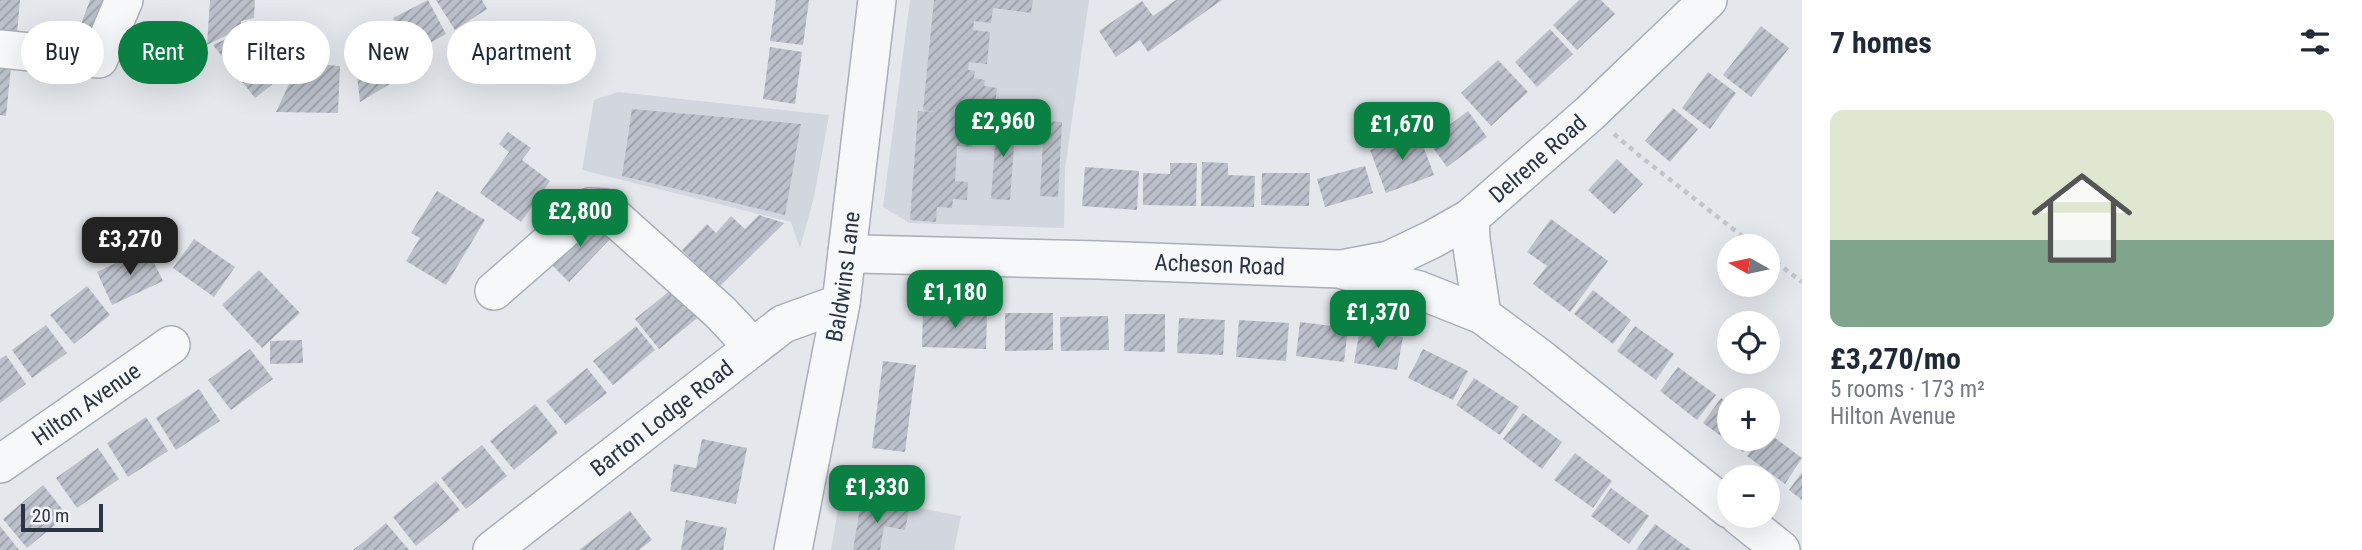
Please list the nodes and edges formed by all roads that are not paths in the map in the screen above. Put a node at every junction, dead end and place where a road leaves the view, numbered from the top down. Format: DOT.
graph roads {
  1 [pos="124,0"];
  2 [pos="877,0"];
  3 [pos="1708,0"];
  4 [pos="0,49"];
  5 [pos="1470,218"];
  6 [pos="848,252"];
  7 [pos="1339,269"];
  8 [pos="494,291"];
  9 [pos="841,303"];
  10 [pos="1482,315"];
  11 [pos="171,345"];
  12 [pos="753,347"];
  13 [pos="0,464"];
  14 [pos="1717,499"];
  15 [pos="1754,528"];
  16 [pos="492,550"];
  17 [pos="793,550"];
  18 [pos="1781,550"];
  1 -- 4 [label="street"];
  2 -- 6 [label="street, Baldwins Lane"];
  3 -- 5 [label="street, Delrene Road"];
  5 -- 7 [label="street, Delrene Road"];
  5 -- 10 [label="street"];
  6 -- 7 [label="street, Acheson Road"];
  6 -- 9 [label="street, Baldwins Lane"];
  7 -- 10 [label="street, Acheson Road"];
  8 -- 12 [label="street"];
  9 -- 12 [label="street, Barton Lodge Road"];
  9 -- 17 [label="street, Baldwins Lane"];
  10 -- 14 [label="street, Acheson Road"];
  11 -- 13 [label="street, Hilton Avenue"];
  12 -- 16 [label="street, Barton Lodge Road"];
  15 -- 18 [label="street"];
}
